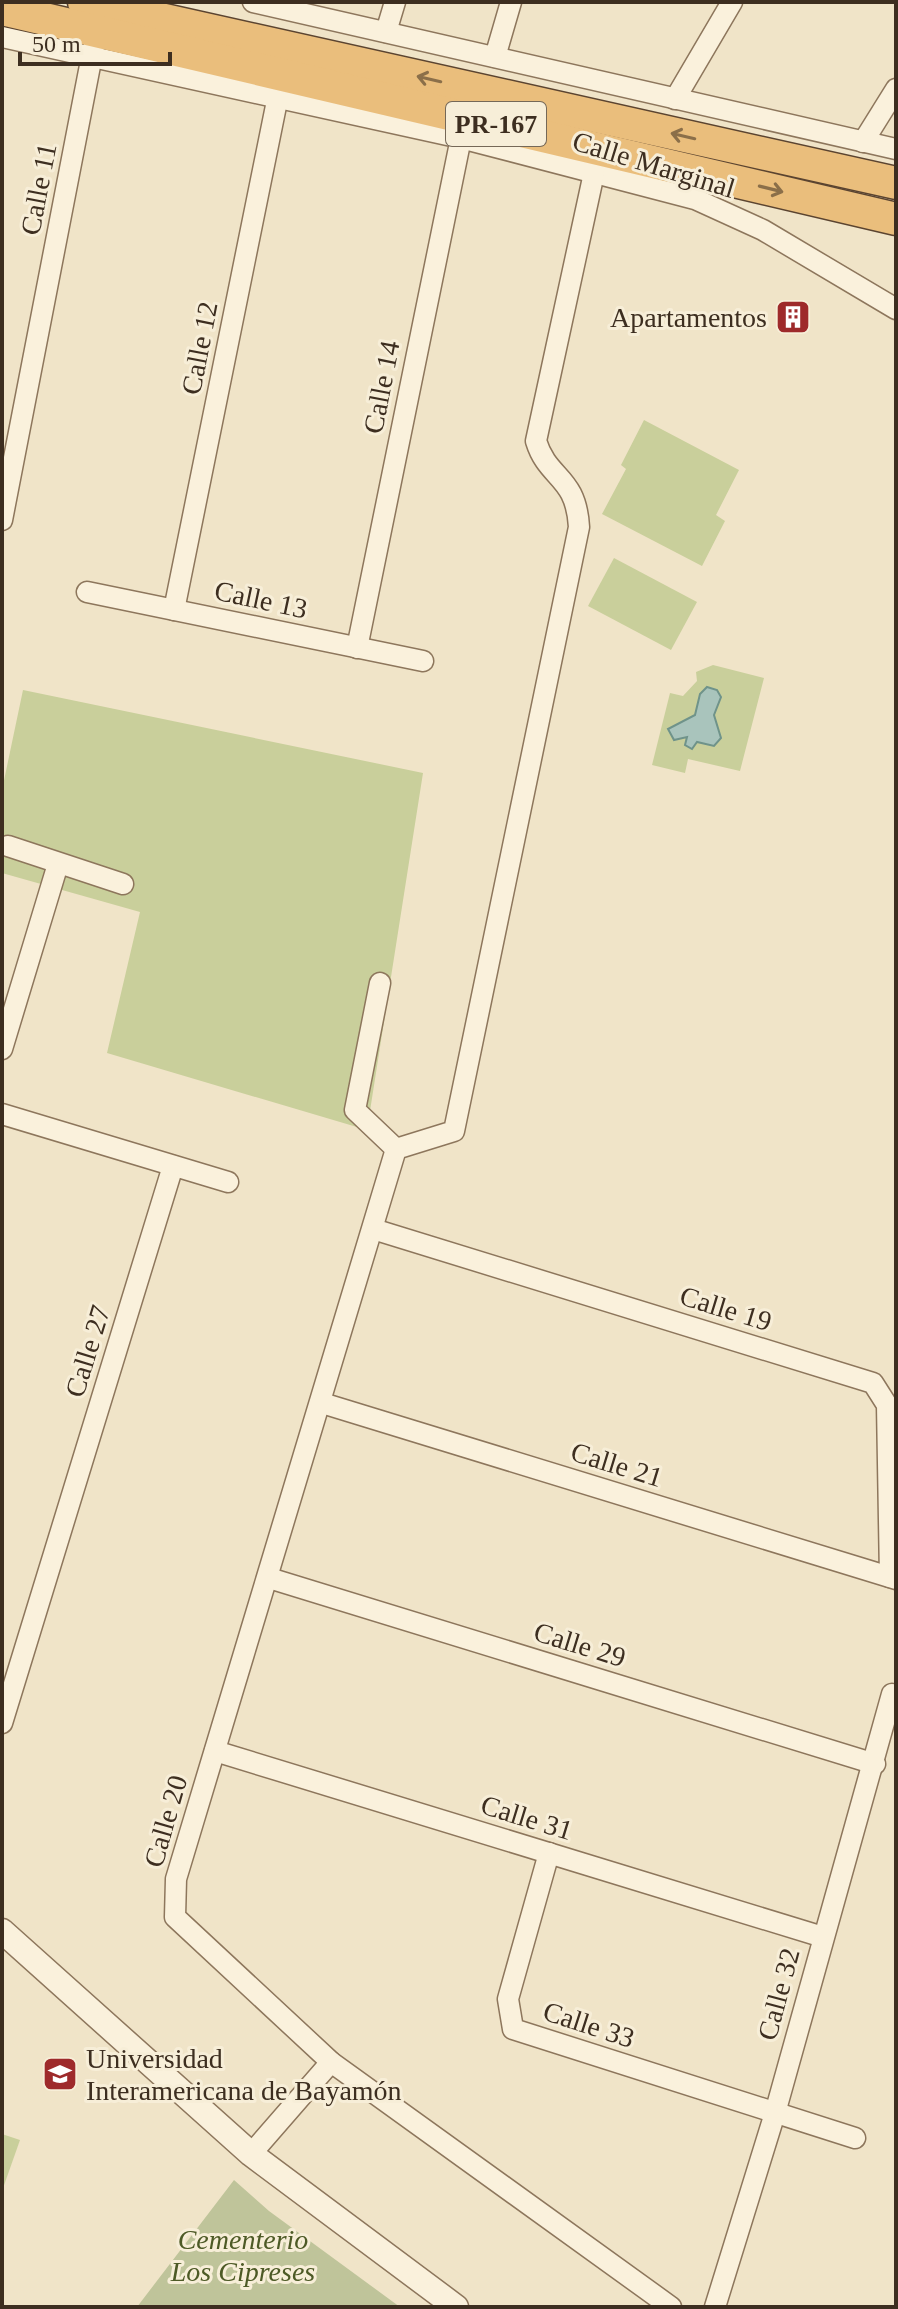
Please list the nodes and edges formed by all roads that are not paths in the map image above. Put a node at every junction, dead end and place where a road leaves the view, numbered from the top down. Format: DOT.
graph roads {
  1 [pos="253,2"];
  2 [pos="395,2"];
  3 [pos="511,2"];
  4 [pos="732,2"];
  5 [pos="2,9"];
  6 [pos="93,20"];
  7 [pos="386,32"];
  8 [pos="2,37"];
  9 [pos="495,57"];
  10 [pos="896,89"];
  11 [pos="278,96"];
  12 [pos="675,99"];
  13 [pos="461,138"];
  14 [pos="863,142"];
  15 [pos="896,149"];
  16 [pos="594,173"];
  17 [pos="896,183"];
  18 [pos="896,219"];
  19 [pos="896,309"];
  20 [pos="2,520"];
  21 [pos="87,592"];
  22 [pos="174,610"];
  23 [pos="357,648"];
  24 [pos="423,661"];
  25 [pos="8,846"];
  26 [pos="58,864"];
  27 [pos="123,884"];
  28 [pos="380,983"];
  29 [pos="2,1049"];
  30 [pos="2,1114"];
  31 [pos="396,1149"];
  32 [pos="173,1166"];
  33 [pos="228,1182"];
  34 [pos="373,1229"];
  35 [pos="322,1403"];
  36 [pos="269,1578"];
  37 [pos="893,1578"];
  38 [pos="892,1694"];
  39 [pos="2,1723"];
  40 [pos="215,1751"];
  41 [pos="875,1764"];
  42 [pos="549,1853"];
  43 [pos="2,1931"];
  44 [pos="823,1937"];
  45 [pos="331,2062"];
  46 [pos="775,2113"];
  47 [pos="855,2138"];
  48 [pos="251,2154"];
  49 [pos="456,2307"];
  50 [pos="671,2307"];
  51 [pos="715,2307"];
  1 -- 7 [label="street"];
  2 -- 7 [label="street"];
  3 -- 9 [label="street"];
  4 -- 12 [label="street"];
  5 -- 6 [label="highway, PR-167"];
  6 -- 8 [label="street, Calle Marginal"];
  6 -- 11 [label="street, Calle Marginal"];
  17 -- 6 [label="highway, PR-167, one-way"];
  6 -- 18 [label="highway, PR-167, one-way"];
  6 -- 20 [label="street, Calle 11"];
  7 -- 9 [label="street"];
  9 -- 12 [label="street"];
  10 -- 14 [label="street"];
  11 -- 13 [label="street, Calle Marginal"];
  11 -- 22 [label="street, Calle 12"];
  12 -- 14 [label="street"];
  13 -- 16 [label="street, Calle Marginal"];
  13 -- 23 [label="street, Calle 14"];
  14 -- 15 [label="street"];
  16 -- 19 [label="street, Calle Marginal"];
  16 -- 31 [label="street"];
  21 -- 22 [label="street, Calle 13"];
  22 -- 23 [label="street, Calle 13"];
  23 -- 24 [label="street, Calle 13"];
  25 -- 26 [label="street"];
  26 -- 27 [label="street"];
  26 -- 29 [label="street"];
  28 -- 31 [label="street"];
  30 -- 32 [label="street"];
  31 -- 34 [label="street, Calle 20"];
  32 -- 33 [label="street"];
  32 -- 39 [label="street, Calle 27"];
  34 -- 35 [label="street, Calle 20"];
  34 -- 37 [label="street, Calle 19"];
  35 -- 36 [label="street, Calle 20"];
  35 -- 37 [label="street, Calle 21"];
  36 -- 40 [label="street, Calle 20"];
  36 -- 41 [label="street, Calle 29"];
  38 -- 41 [label="street, Calle 32"];
  40 -- 42 [label="street, Calle 31"];
  40 -- 45 [label="street, Calle 20"];
  41 -- 44 [label="street, Calle 32"];
  42 -- 44 [label="street, Calle 31"];
  42 -- 46 [label="street, Calle 33"];
  43 -- 48 [label="street"];
  44 -- 46 [label="street, Calle 32"];
  45 -- 48 [label="street"];
  45 -- 50 [label="street, Calle 20"];
  46 -- 47 [label="street"];
  46 -- 51 [label="street, Calle 32"];
  48 -- 49 [label="street"];
}
